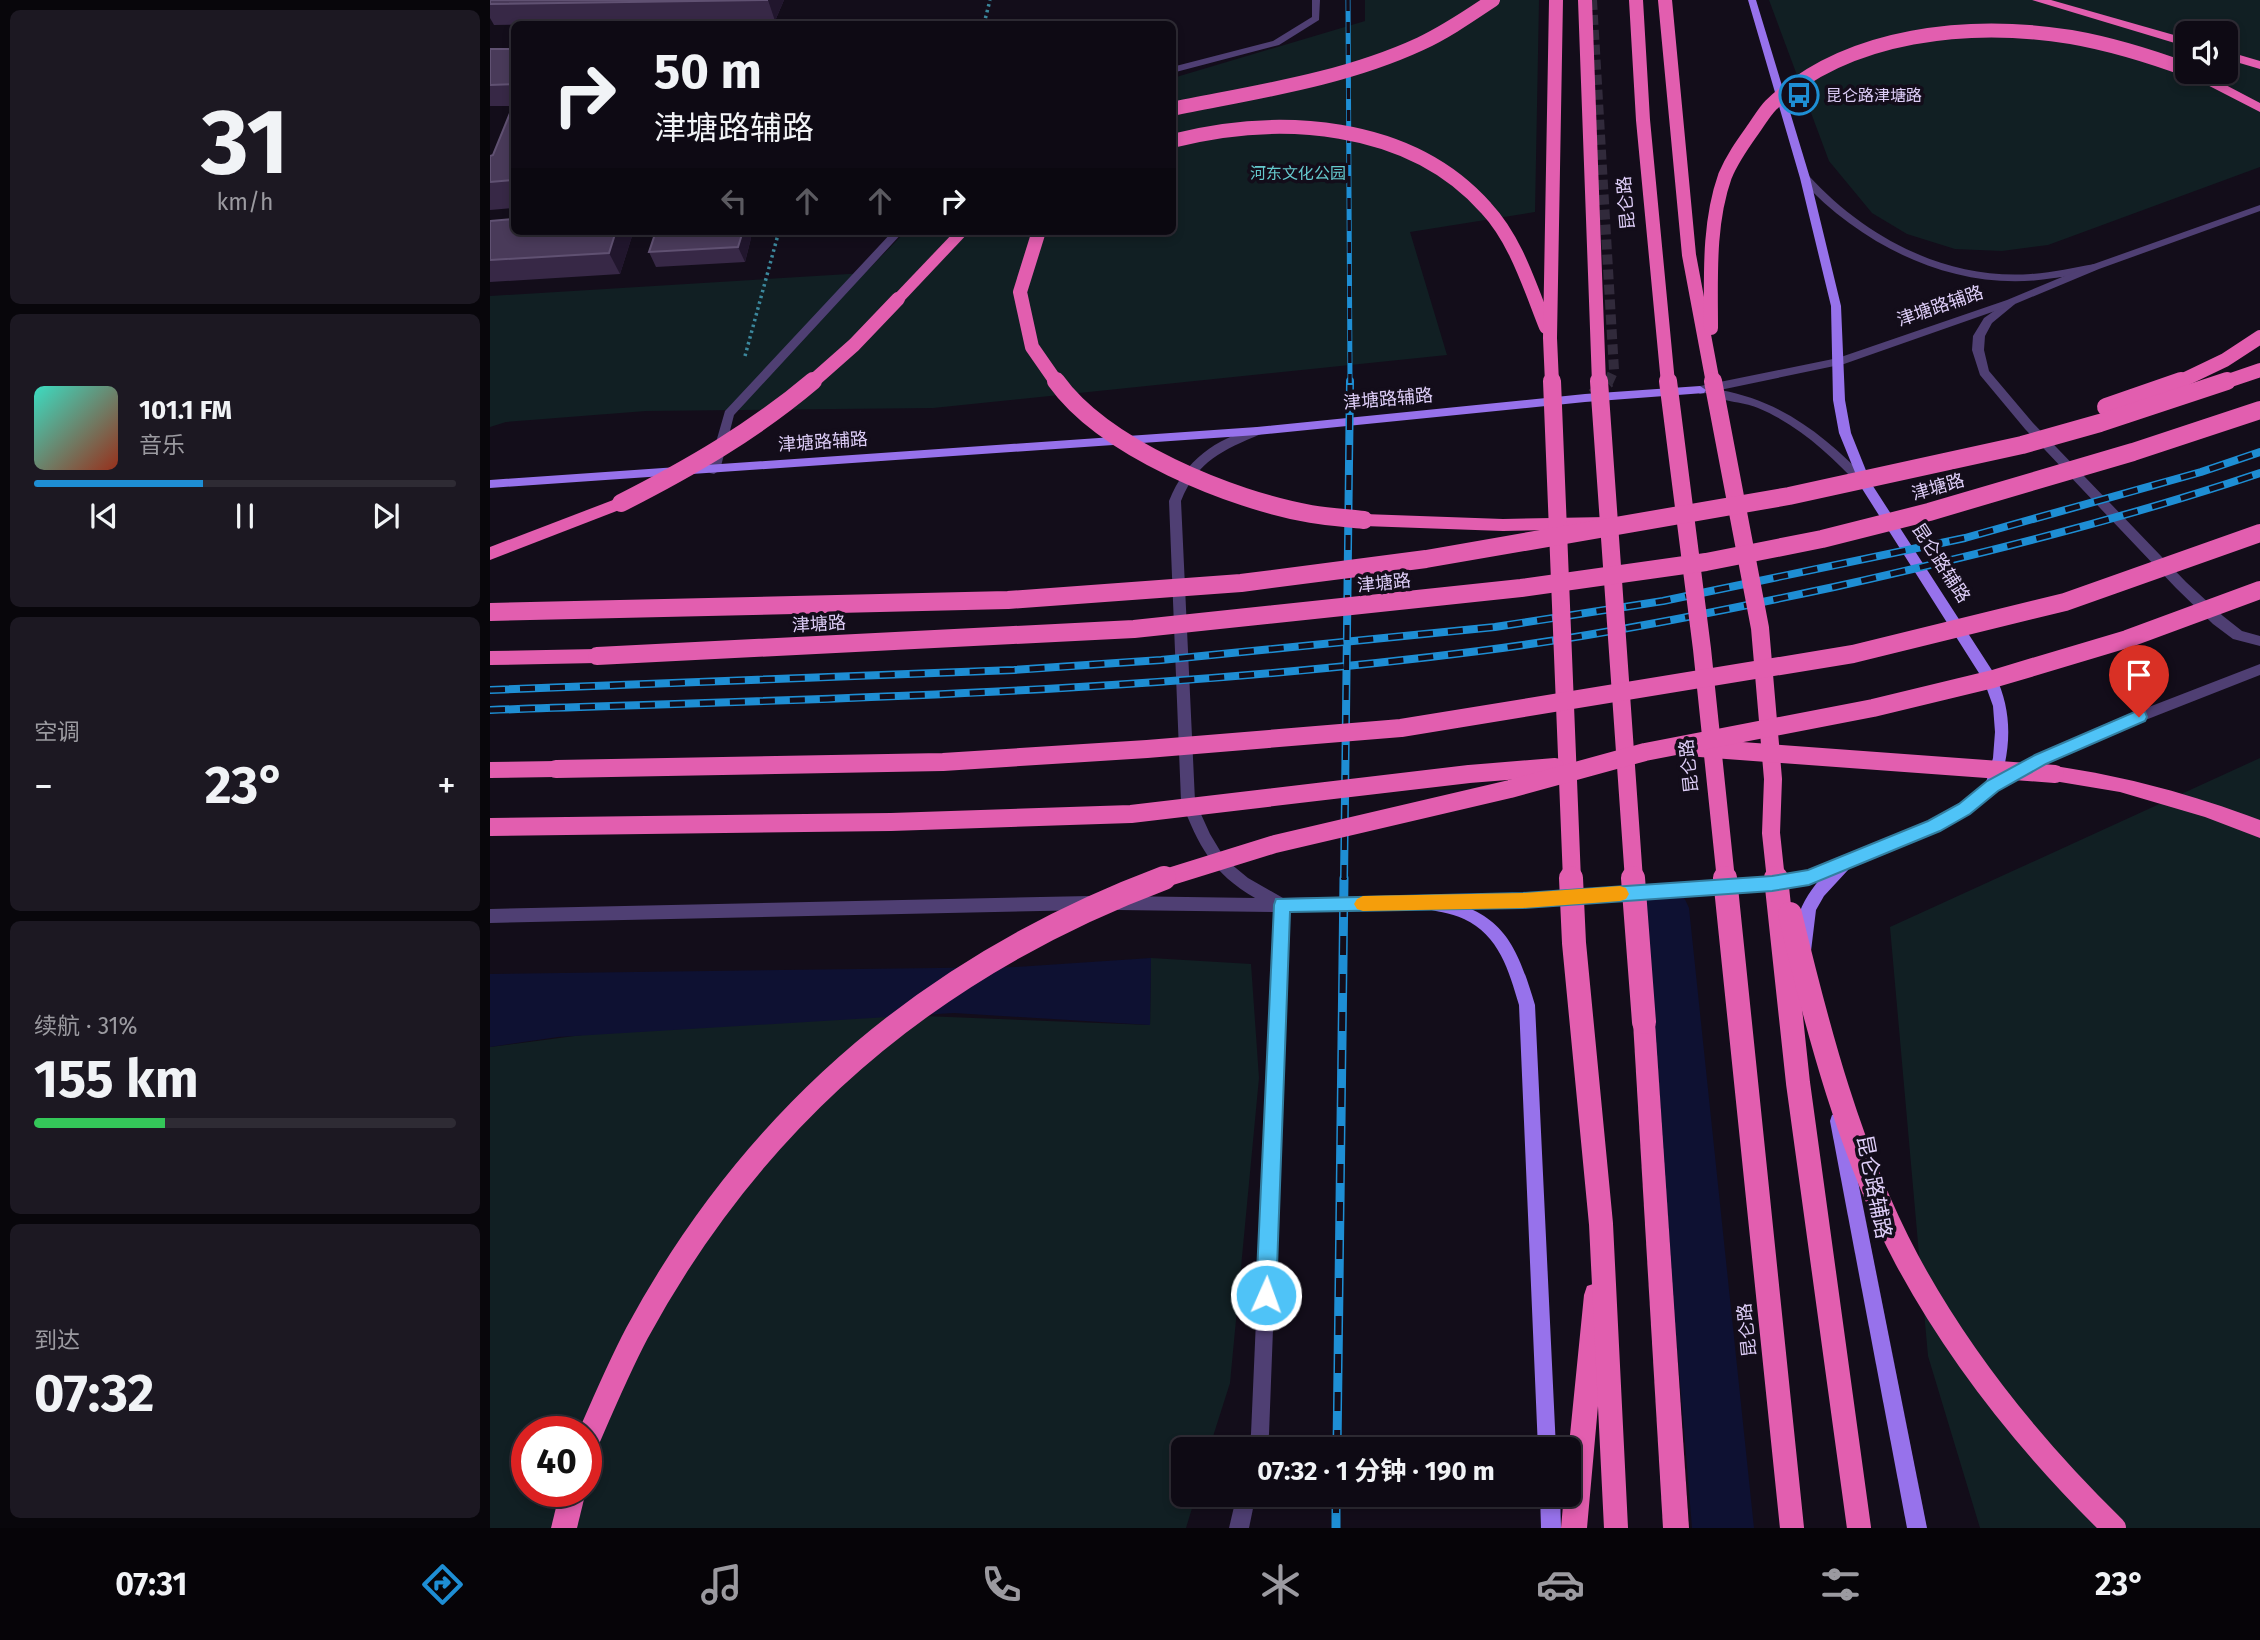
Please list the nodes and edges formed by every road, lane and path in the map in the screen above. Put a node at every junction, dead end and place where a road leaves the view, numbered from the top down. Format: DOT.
graph roads {
  1 [pos="990,0"];
  2 [pos="1316,0"];
  3 [pos="1493,0"];
  4 [pos="1556,0"];
  5 [pos="1585,0"];
  6 [pos="1636,0"];
  7 [pos="1665,0"];
  8 [pos="1752,0"];
  9 [pos="2039,0"];
  10 [pos="985,21"];
  11 [pos="2175,39"];
  12 [pos="2238,59"];
  13 [pos="2175,65"];
  14 [pos="2260,65"];
  15 [pos="1176,69"];
  16 [pos="2215,84"];
  17 [pos="1176,108"];
  18 [pos="2260,108"];
  19 [pos="1176,140"];
  20 [pos="1805,178"];
  21 [pos="2260,208"];
  22 [pos="778,235"];
  23 [pos="895,235"];
  24 [pos="959,235"];
  25 [pos="1037,235"];
  26 [pos="2095,267"];
  27 [pos="2011,302"];
  28 [pos="2260,337"];
  29 [pos="1550,338"];
  30 [pos="1840,361"];
  31 [pos="2260,370"];
  32 [pos="1705,382"];
  33 [pos="2260,411"];
  34 [pos="729,414"];
  35 [pos="1257,430"];
  36 [pos="1945,460"];
  37 [pos="713,470"];
  38 [pos="490,484"];
  39 [pos="1865,484"];
  40 [pos="1657,521"];
  41 [pos="2260,533"];
  42 [pos="490,554"];
  43 [pos="2260,590"];
  44 [pos="490,612"];
  45 [pos="2260,641"];
  46 [pos="597,656"];
  47 [pos="490,658"];
  48 [pos="2260,669"];
  49 [pos="1671,746"];
  50 [pos="1601,763"];
  51 [pos="490,770"];
  52 [pos="1992,786"];
  53 [pos="490,827"];
  54 [pos="2260,829"];
  55 [pos="1771,833"];
  56 [pos="1843,865"];
  57 [pos="1426,902"];
  58 [pos="1282,905"];
  59 [pos="490,916"];
  60 [pos="1601,1224"];
  61 [pos="599,1416"];
  62 [pos="1259,1437"];
  63 [pos="1547,1437"];
  64 [pos="569,1507"];
  65 [pos="1244,1507"];
  66 [pos="1550,1507"];
  67 [pos="564,1528"];
  68 [pos="1239,1528"];
  69 [pos="1551,1528"];
  70 [pos="1574,1528"];
  71 [pos="1616,1528"];
  72 [pos="1676,1528"];
  73 [pos="1792,1528"];
  74 [pos="1859,1528"];
  75 [pos="1917,1528"];
  76 [pos="2114,1528"];
  1 -- 10 [label="path"];
  2 -- 15 [label="street"];
  3 -- 17 [label="highway, bridge"];
  4 -- 29 [label="highway, bridge"];
  5 -- 72 [label="highway, 昆仑路, bridge"];
  6 -- 73 [label="highway, 昆仑路, bridge"];
  7 -- 32 [label="highway, bridge"];
  8 -- 20 [label="main road, 昆仑路辅路"];
  9 -- 11 [label="highway"];
  12 -- 14 [label="highway"];
  13 -- 32 [label="highway, bridge"];
  16 -- 18 [label="highway"];
  19 -- 29 [label="highway, bridge"];
  20 -- 26 [label="street"];
  20 -- 30 [label="main road, 昆仑路辅路"];
  21 -- 26 [label="street, 津塘路辅路"];
  22 -- 34 [label="path"];
  23 -- 34 [label="street"];
  24 -- 42 [label="highway, bridge"];
  25 -- 40 [label="highway, bridge"];
  26 -- 27 [label="street, 津塘路辅路"];
  27 -- 30 [label="street, 津塘路辅路"];
  27 -- 45 [label="street"];
  28 -- 36 [label="highway, bridge"];
  29 -- 60 [label="highway, bridge"];
  30 -- 32 [label="street, 津塘路辅路"];
  30 -- 39 [label="main road, 昆仑路辅路"];
  31 -- 36 [label="highway, bridge"];
  32 -- 35 [label="main road, 津塘路辅路"];
  32 -- 39 [label="street"];
  32 -- 55 [label="highway, bridge"];
  33 -- 46 [label="highway, 津塘路, bridge"];
  34 -- 37 [label="street"];
  35 -- 37 [label="main road, 津塘路辅路"];
  35 -- 58 [label="street"];
  36 -- 40 [label="highway, bridge"];
  37 -- 38 [label="main road, 津塘路辅路"];
  39 -- 52 [label="main road, 昆仑路辅路"];
  40 -- 44 [label="highway, bridge"];
  41 -- 51 [label="highway, bridge"];
  43 -- 49 [label="highway, bridge"];
  46 -- 47 [label="highway, 津塘路"];
  48 -- 52 [label="street"];
  49 -- 50 [label="highway, bridge"];
  49 -- 54 [label="highway, bridge"];
  50 -- 53 [label="highway, bridge"];
  50 -- 61 [label="highway, bridge"];
  52 -- 56 [label="street"];
  55 -- 74 [label="highway, bridge"];
  55 -- 76 [label="highway, bridge"];
  56 -- 57 [label="street"];
  56 -- 75 [label="main road, 昆仑路辅路"];
  57 -- 58 [label="street"];
  57 -- 63 [label="main road"];
  58 -- 59 [label="street, bridge"];
  58 -- 62 [label="street"];
  60 -- 70 [label="highway, bridge"];
  60 -- 71 [label="highway, bridge"];
  64 -- 67 [label="highway"];
  65 -- 68 [label="street"];
  66 -- 69 [label="main road"];
}
